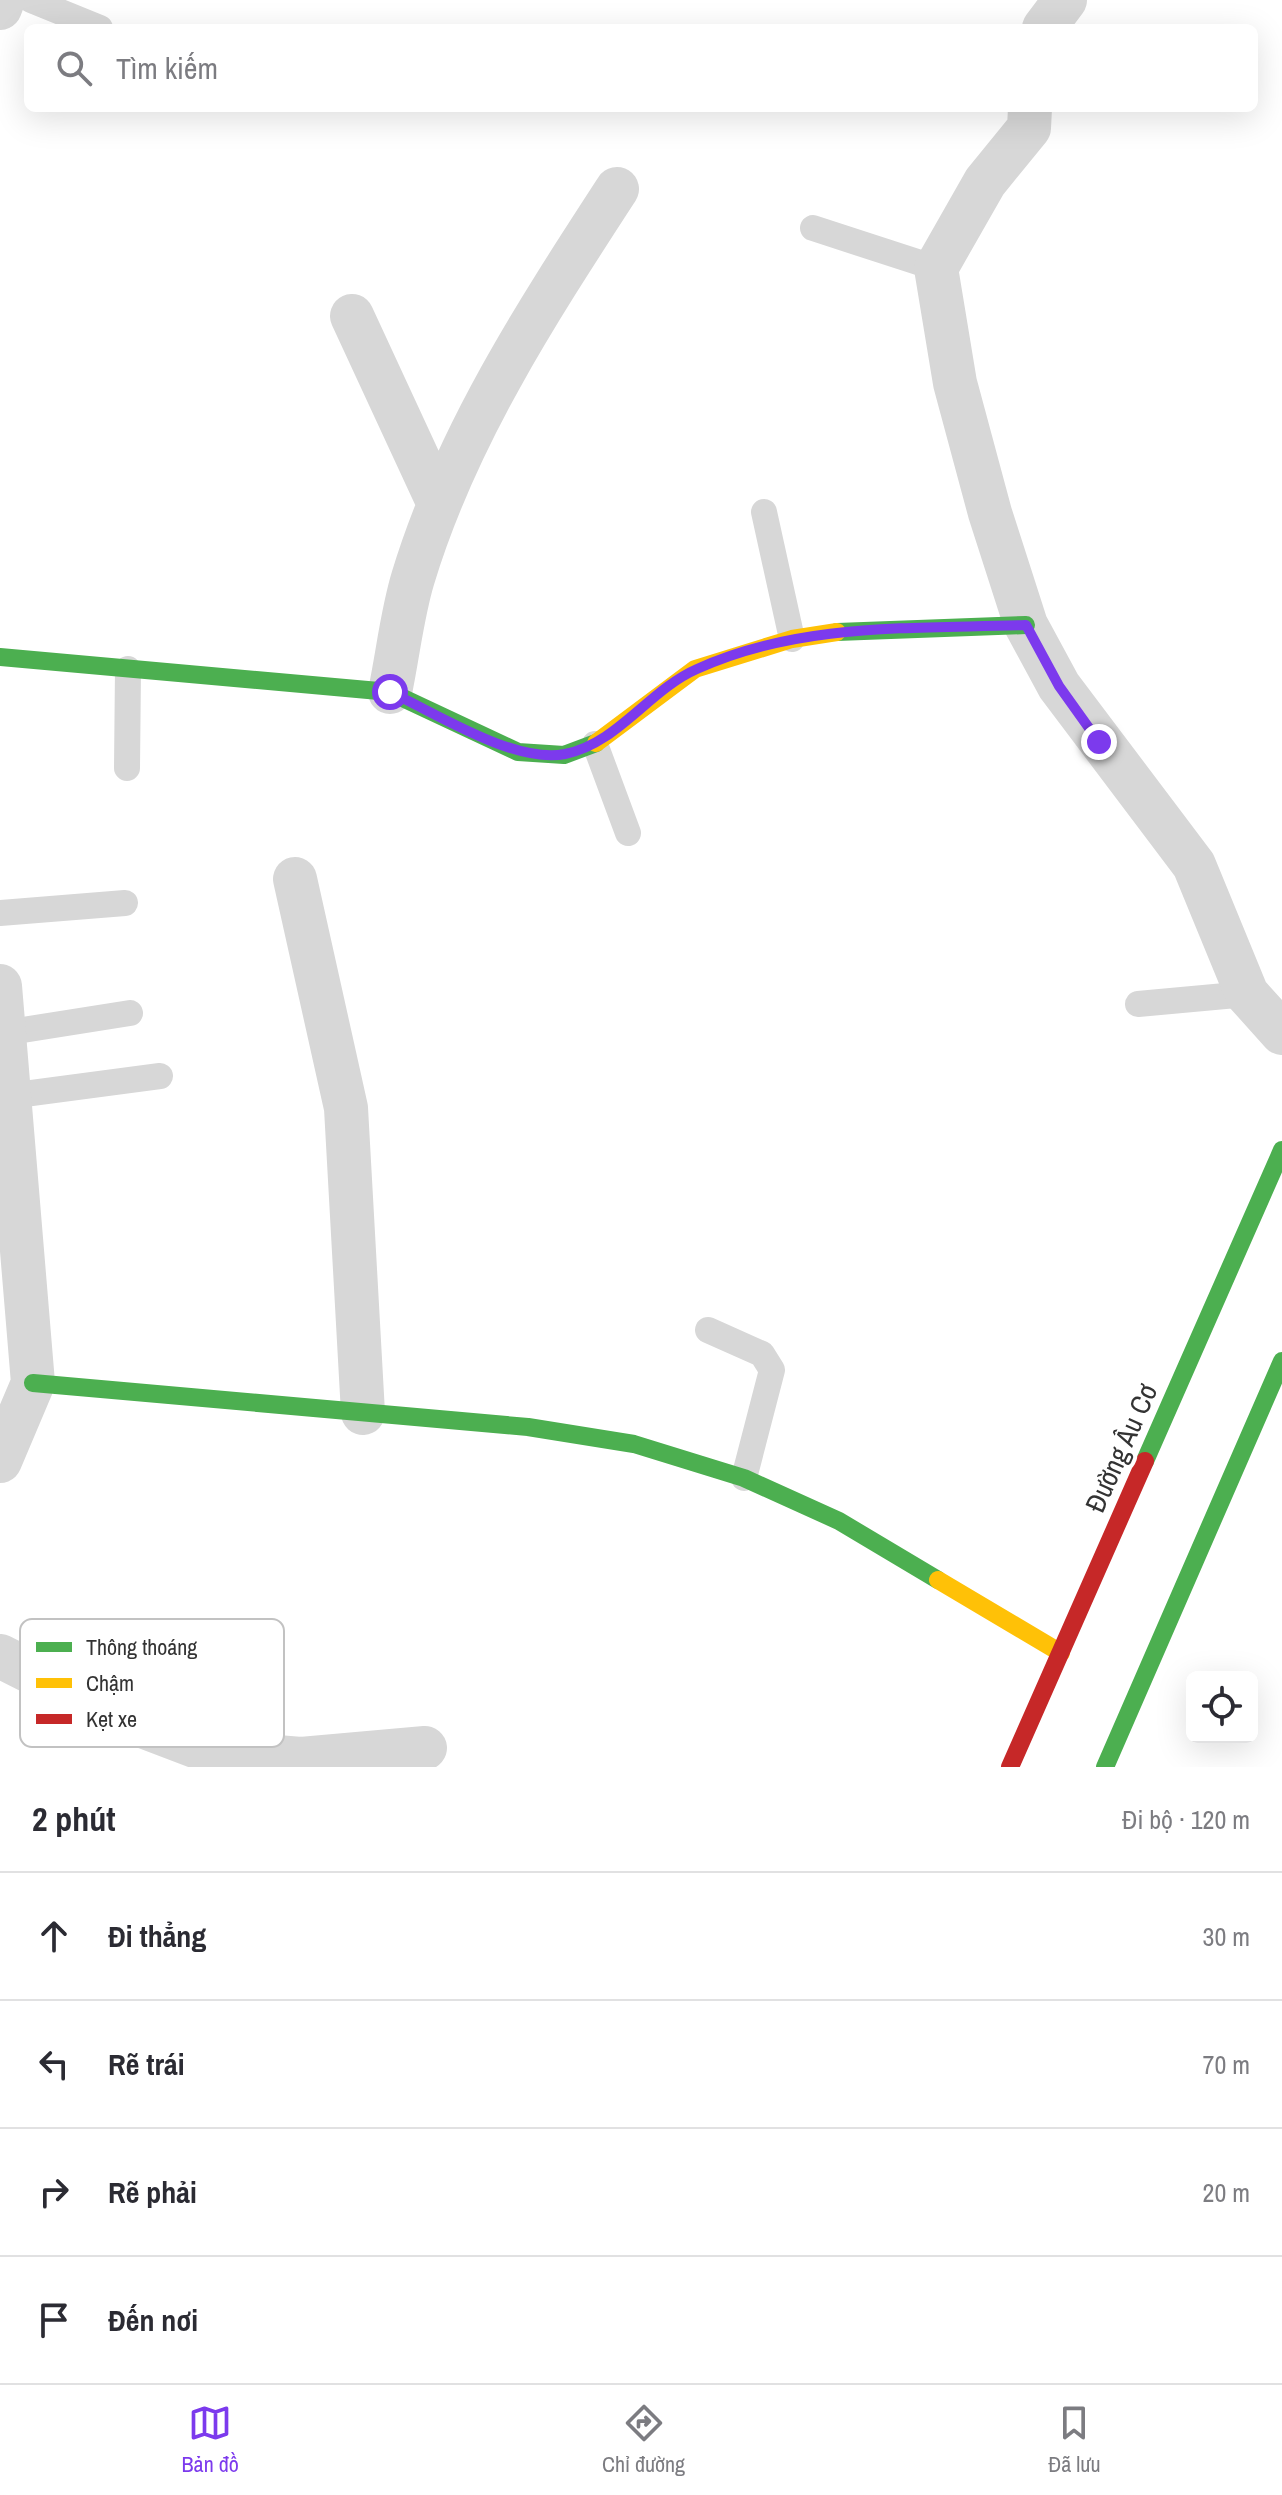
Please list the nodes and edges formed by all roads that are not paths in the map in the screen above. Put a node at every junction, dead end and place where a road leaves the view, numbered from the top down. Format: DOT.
graph roads {
  1 [pos="3,0"];
  2 [pos="31,0"];
  3 [pos="1065,0"];
  4 [pos="0,8"];
  5 [pos="90,24"];
  6 [pos="1047,24"];
  7 [pos="1030,112"];
  8 [pos="617,189"];
  9 [pos="813,228"];
  10 [pos="936,268"];
  11 [pos="352,316"];
  12 [pos="439,504"];
  13 [pos="764,512"];
  14 [pos="1026,625"];
  15 [pos="792,639"];
  16 [pos="0,657"];
  17 [pos="128,669"];
  18 [pos="390,692"];
  19 [pos="595,744"];
  20 [pos="127,768"];
  21 [pos="628,833"];
  22 [pos="295,879"];
  23 [pos="125,903"];
  24 [pos="0,913"];
  25 [pos="0,986"];
  26 [pos="1247,994"];
  27 [pos="1138,1004"];
  28 [pos="130,1013"];
  29 [pos="4,1033"];
  30 [pos="1282,1033"];
  31 [pos="160,1076"];
  32 [pos="9,1096"];
  33 [pos="1282,1150"];
  34 [pos="708,1330"];
  35 [pos="1282,1361"];
  36 [pos="33,1383"];
  37 [pos="363,1413"];
  38 [pos="0,1461"];
  39 [pos="744,1478"];
  40 [pos="1061,1653"];
  41 [pos="0,1656"];
  42 [pos="20,1666"];
  43 [pos="197,1747"];
  44 [pos="425,1748"];
  45 [pos="1010,1767"];
  46 [pos="1105,1767"];
  1 -- 4 [label="street"];
  2 -- 5 [label="lane"];
  3 -- 6 [label="street"];
  7 -- 10 [label="street"];
  8 -- 12 [label="street"];
  9 -- 10 [label="lane"];
  10 -- 14 [label="street"];
  11 -- 12 [label="street"];
  12 -- 18 [label="street"];
  13 -- 15 [label="lane"];
  14 -- 15 [label="street"];
  14 -- 26 [label="street"];
  15 -- 19 [label="street"];
  16 -- 17 [label="street"];
  17 -- 18 [label="street"];
  17 -- 20 [label="lane"];
  18 -- 19 [label="street"];
  19 -- 21 [label="lane"];
  22 -- 37 [label="street"];
  23 -- 24 [label="lane"];
  25 -- 29 [label="street"];
  26 -- 27 [label="lane"];
  26 -- 30 [label="street"];
  28 -- 29 [label="lane"];
  29 -- 32 [label="street"];
  31 -- 32 [label="lane"];
  32 -- 36 [label="street"];
  33 -- 40 [label="street, Đường Âu Cơ"];
  34 -- 39 [label="lane"];
  35 -- 46 [label="street"];
  36 -- 37 [label="street"];
  36 -- 38 [label="street"];
  37 -- 39 [label="street"];
  39 -- 40 [label="street"];
  40 -- 45 [label="street, Đường Âu Cơ"];
  41 -- 42 [label="street"];
  43 -- 44 [label="street"];
}
